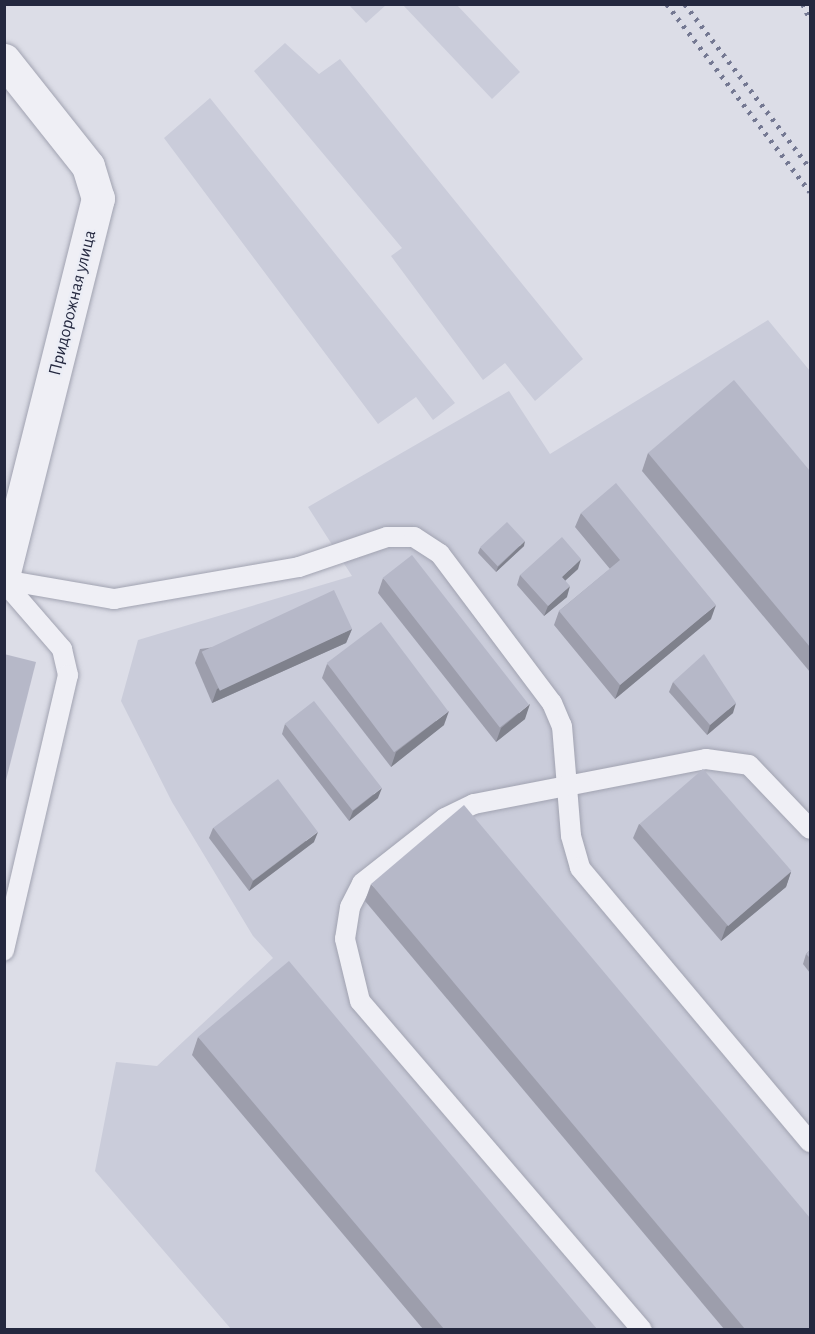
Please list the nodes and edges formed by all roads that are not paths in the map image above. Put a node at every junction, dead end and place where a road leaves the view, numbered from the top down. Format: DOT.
graph roads {
  1 [pos="4,60"];
  2 [pos="4,571"];
  3 [pos="4,581"];
  4 [pos="568,785"];
  5 [pos="810,829"];
  6 [pos="4,951"];
  7 [pos="810,1142"];
  8 [pos="642,1329"];
  1 -- 2 [label="street, Придорожная улица"];
  3 -- 4 [label="lane"];
  3 -- 6 [label="lane"];
  4 -- 5 [label="lane"];
  4 -- 7 [label="lane"];
  4 -- 8 [label="lane"];
}
